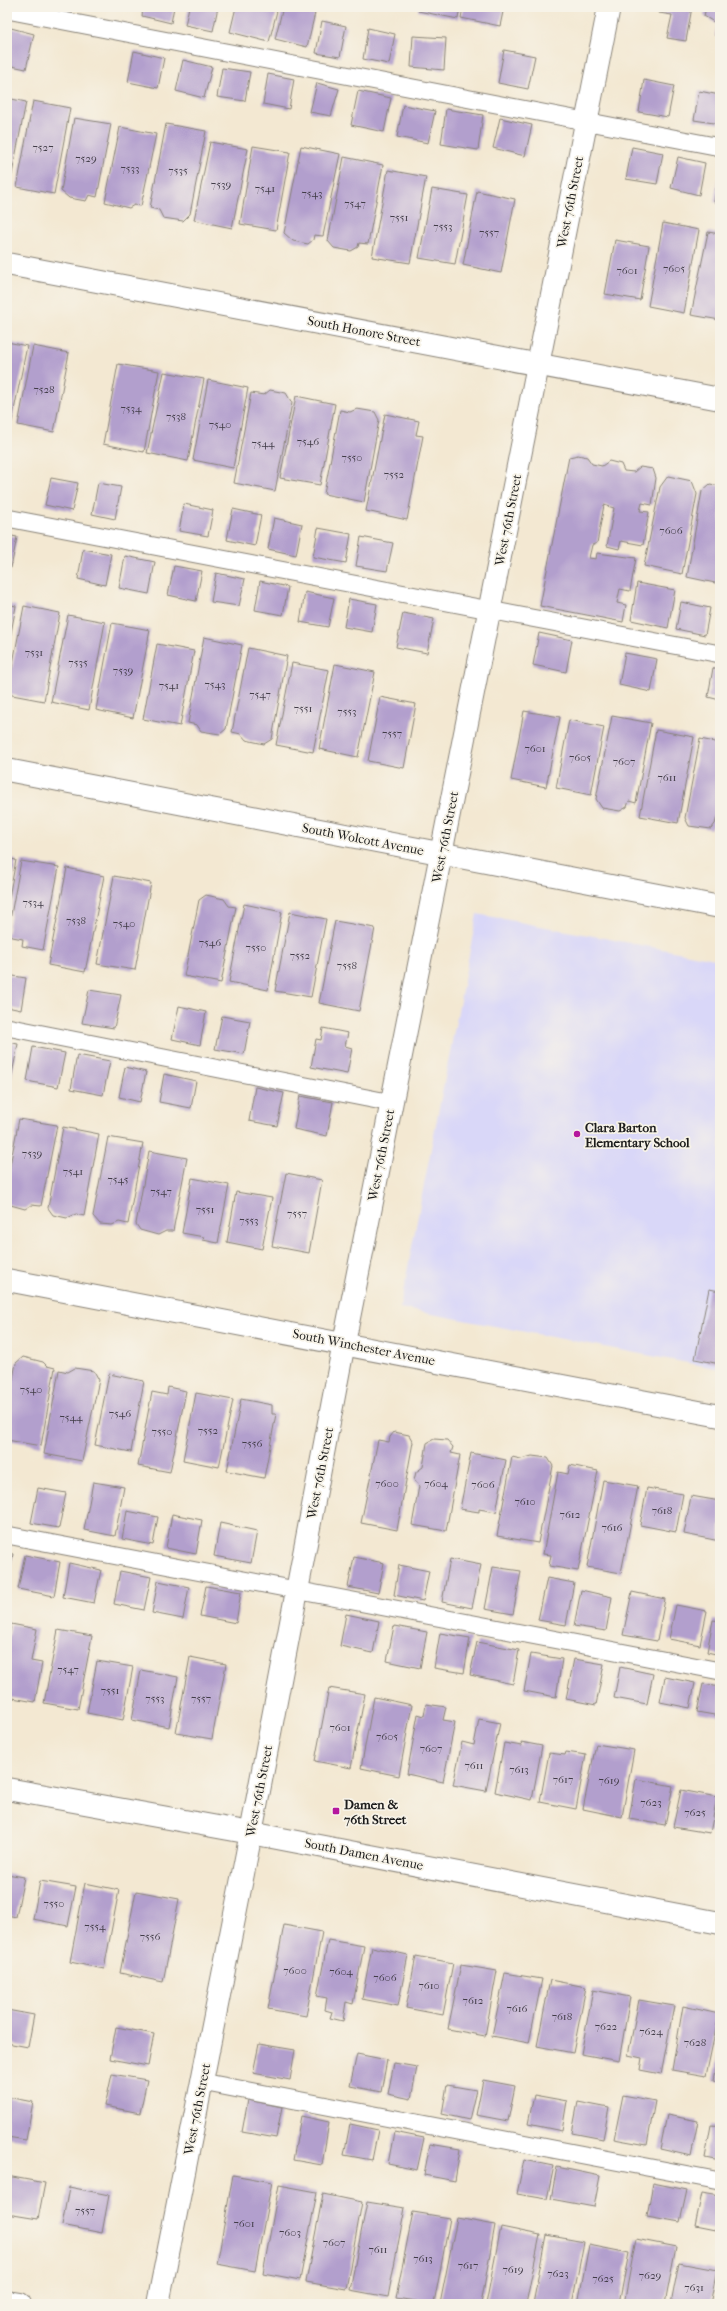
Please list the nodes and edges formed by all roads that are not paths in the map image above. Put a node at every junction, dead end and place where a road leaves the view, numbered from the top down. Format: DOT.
graph roads {
  1 [pos="609,7"];
  2 [pos="7,10"];
  3 [pos="586,121"];
  4 [pos="720,147"];
  5 [pos="7,264"];
  6 [pos="538,364"];
  7 [pos="720,399"];
  8 [pos="7,518"];
  9 [pos="490,610"];
  10 [pos="720,654"];
  11 [pos="7,770"];
  12 [pos="441,854"];
  13 [pos="720,907"];
  14 [pos="7,1027"];
  15 [pos="392,1103"];
  16 [pos="7,1280"];
  17 [pos="344,1343"];
  18 [pos="720,1416"];
  19 [pos="7,1535"];
  20 [pos="298,1590"];
  21 [pos="720,1671"];
  22 [pos="7,1789"];
  23 [pos="251,1833"];
  24 [pos="720,1923"];
  25 [pos="202,2082"];
  26 [pos="720,2181"];
  27 [pos="7,2302"];
  28 [pos="20,2304"];
  29 [pos="158,2304"];
  1 -- 3 [label="street, West 76th Street"];
  2 -- 3 [label="lane"];
  3 -- 4 [label="lane"];
  3 -- 6 [label="street, West 76th Street"];
  5 -- 6 [label="street, South Honore Street"];
  6 -- 7 [label="street, South Honore Street"];
  6 -- 9 [label="street, West 76th Street"];
  8 -- 9 [label="lane"];
  9 -- 10 [label="lane"];
  9 -- 12 [label="street, West 76th Street"];
  11 -- 12 [label="street, South Wolcott Avenue"];
  12 -- 13 [label="street, South Wolcott Avenue"];
  12 -- 15 [label="street, West 76th Street"];
  14 -- 15 [label="lane"];
  15 -- 17 [label="street, West 76th Street"];
  16 -- 17 [label="street, South Winchester Avenue"];
  17 -- 18 [label="street, South Winchester Avenue"];
  17 -- 20 [label="street, West 76th Street"];
  19 -- 20 [label="lane"];
  20 -- 21 [label="lane"];
  20 -- 23 [label="street, West 76th Street"];
  22 -- 23 [label="street, South Damen Avenue"];
  23 -- 24 [label="street, South Damen Avenue"];
  23 -- 25 [label="street, West 76th Street"];
  25 -- 26 [label="lane"];
  25 -- 29 [label="street, West 76th Street"];
  27 -- 28 [label="street"];
}
